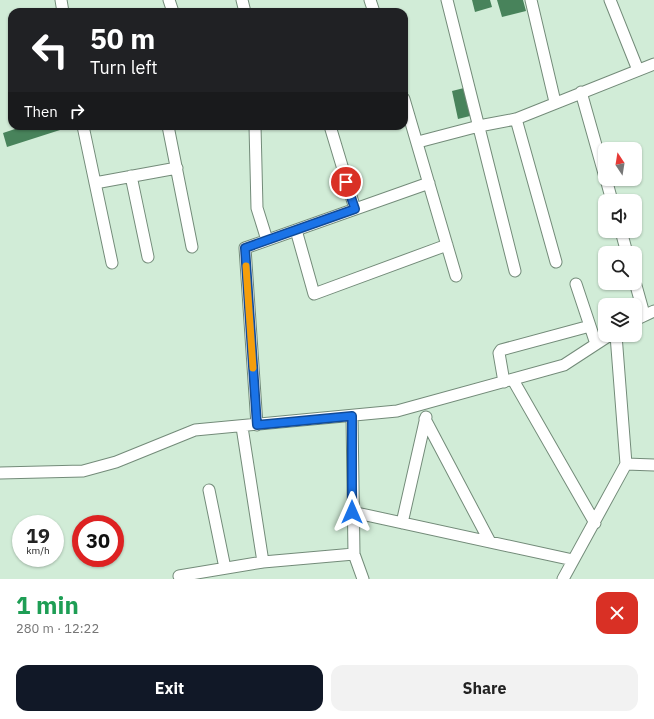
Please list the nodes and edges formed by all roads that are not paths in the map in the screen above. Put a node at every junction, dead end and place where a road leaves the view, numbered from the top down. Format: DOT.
graph roads {
  1 [pos="447,0"];
  2 [pos="531,0"];
  3 [pos="610,0"];
  4 [pos="654,64"];
  5 [pos="638,70"];
  6 [pos="581,92"];
  7 [pos="555,102"];
  8 [pos="408,112"];
  9 [pos="516,119"];
  10 [pos="479,126"];
  11 [pos="85,130"];
  12 [pos="169,130"];
  13 [pos="255,130"];
  14 [pos="331,130"];
  15 [pos="418,142"];
  16 [pos="598,153"];
  17 [pos="177,168"];
  18 [pos="131,176"];
  19 [pos="95,182"];
  20 [pos="430,183"];
  21 [pos="355,209"];
  22 [pos="296,230"];
  23 [pos="267,240"];
  24 [pos="447,245"];
  25 [pos="192,247"];
  26 [pos="148,257"];
  27 [pos="556,262"];
  28 [pos="112,263"];
  29 [pos="515,271"];
  30 [pos="456,276"];
  31 [pos="576,284"];
  32 [pos="637,290"];
  33 [pos="644,315"];
  34 [pos="590,326"];
  35 [pos="599,342"];
  36 [pos="617,342"];
  37 [pos="596,344"];
  38 [pos="509,381"];
  39 [pos="429,403"];
  40 [pos="352,416"];
  41 [pos="426,419"];
  42 [pos="257,425"];
  43 [pos="242,427"];
  44 [pos="626,464"];
  45 [pos="654,465"];
  46 [pos="0,472"];
  47 [pos="209,490"];
  48 [pos="352,512"];
  49 [pos="402,522"];
  50 [pos="595,523"];
  51 [pos="490,542"];
  52 [pos="354,554"];
  53 [pos="573,560"];
  54 [pos="263,562"];
  55 [pos="225,568"];
  56 [pos="179,576"];
  57 [pos="364,579"];
  58 [pos="563,579"];
  1 -- 10 [label="street"];
  2 -- 7 [label="street"];
  3 -- 5 [label="street"];
  4 -- 5 [label="street"];
  5 -- 6 [label="street"];
  6 -- 7 [label="street"];
  6 -- 16 [label="street"];
  7 -- 9 [label="street"];
  8 -- 15 [label="street"];
  9 -- 10 [label="street"];
  9 -- 27 [label="street"];
  10 -- 15 [label="street"];
  10 -- 29 [label="street"];
  11 -- 19 [label="street"];
  12 -- 17 [label="street"];
  13 -- 23 [label="street"];
  14 -- 21 [label="street"];
  15 -- 20 [label="street"];
  17 -- 18 [label="street"];
  17 -- 25 [label="street"];
  18 -- 19 [label="street"];
  18 -- 26 [label="street"];
  19 -- 28 [label="street"];
  20 -- 21 [label="street"];
  20 -- 24 [label="street"];
  21 -- 22 [label="street"];
  22 -- 23 [label="street"];
  22 -- 24 [label="street"];
  23 -- 42 [label="street"];
  24 -- 30 [label="street"];
  31 -- 34 [label="street"];
  32 -- 33 [label="street"];
  34 -- 37 [label="street"];
  34 -- 38 [label="street"];
  35 -- 37 [label="street"];
  36 -- 44 [label="street"];
  37 -- 38 [label="street"];
  38 -- 39 [label="street"];
  38 -- 50 [label="street"];
  39 -- 40 [label="street"];
  39 -- 41 [label="street"];
  40 -- 42 [label="street"];
  40 -- 48 [label="street"];
  41 -- 49 [label="street"];
  41 -- 51 [label="street"];
  42 -- 43 [label="street"];
  43 -- 46 [label="street"];
  43 -- 54 [label="street"];
  44 -- 45 [label="street"];
  44 -- 50 [label="street"];
  47 -- 55 [label="street"];
  48 -- 49 [label="street"];
  48 -- 52 [label="street"];
  49 -- 51 [label="street"];
  50 -- 53 [label="street"];
  51 -- 53 [label="street"];
  52 -- 54 [label="street"];
  52 -- 57 [label="street"];
  53 -- 58 [label="street"];
  54 -- 55 [label="street"];
  55 -- 56 [label="street"];
}
